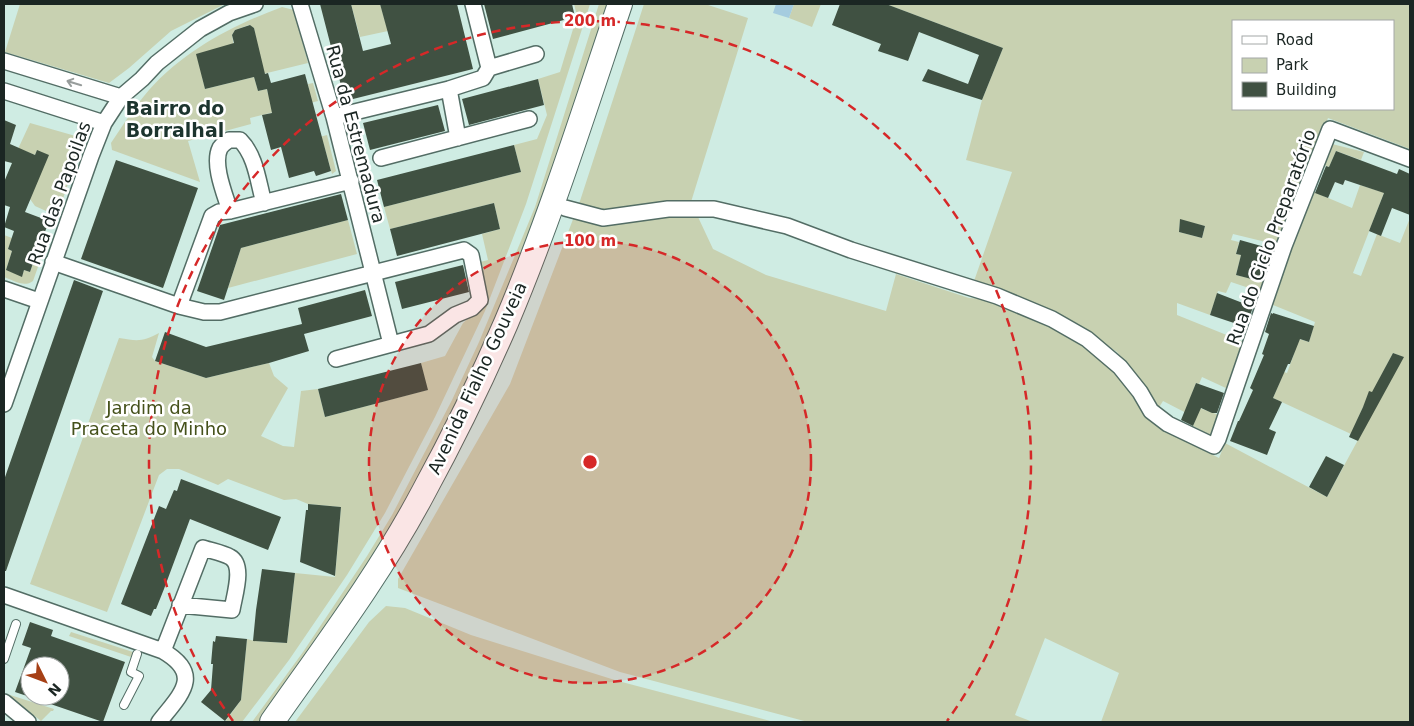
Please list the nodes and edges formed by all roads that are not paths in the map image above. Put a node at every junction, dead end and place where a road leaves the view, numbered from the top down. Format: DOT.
graph roads {
  1 [pos="255,4"];
  2 [pos="300,4"];
  3 [pos="472,4"];
  4 [pos="620,4"];
  5 [pos="634,4"];
  6 [pos="536,54"];
  7 [pos="4,61"];
  8 [pos="489,68"];
  9 [pos="449,90"];
  10 [pos="4,91"];
  11 [pos="121,97"];
  12 [pos="334,118"];
  13 [pos="529,120"];
  14 [pos="104,123"];
  15 [pos="458,138"];
  16 [pos="381,158"];
  17 [pos="1410,159"];
  18 [pos="351,181"];
  19 [pos="264,203"];
  20 [pos="565,208"];
  21 [pos="230,211"];
  22 [pos="53,262"];
  23 [pos="373,274"];
  24 [pos="4,289"];
  25 [pos="39,300"];
  26 [pos="179,306"];
  27 [pos="391,344"];
  28 [pos="336,359"];
  29 [pos="4,404"];
  30 [pos="4,595"];
  31 [pos="180,605"];
  32 [pos="16,624"];
  33 [pos="163,651"];
  34 [pos="137,654"];
  35 [pos="4,659"];
  36 [pos="4,702"];
  37 [pos="124,705"];
  38 [pos="28,722"];
  39 [pos="159,722"];
  40 [pos="272,722"];
  41 [pos="286,722"];
  1 -- 11 [label="street, Rua das Papoilas"];
  2 -- 12 [label="street, Rua da Estremadura"];
  3 -- 8 [label="street"];
  4 -- 40 [label="main road, Avenida Fialho Gouveia"];
  5 -- 20 [label="main road, Avenida Fialho Gouveia"];
  6 -- 8 [label="street"];
  11 -- 7 [label="street, one-way"];
  8 -- 9 [label="street"];
  9 -- 12 [label="street"];
  9 -- 15 [label="street"];
  10 -- 14 [label="street"];
  11 -- 14 [label="street, Rua das Papoilas"];
  12 -- 18 [label="street, Rua da Estremadura"];
  13 -- 15 [label="street"];
  14 -- 22 [label="street, Rua das Papoilas"];
  15 -- 16 [label="street"];
  17 -- 20 [label="street, Rua do Ciclo Preparatório"];
  18 -- 19 [label="street"];
  18 -- 23 [label="street, Rua da Estremadura"];
  19 -- 21 [label="street"];
  19 -- 21 [label="street"];
  20 -- 41 [label="main road, Avenida Fialho Gouveia"];
  21 -- 26 [label="street"];
  22 -- 25 [label="street, Rua das Papoilas"];
  22 -- 26 [label="street"];
  23 -- 26 [label="street"];
  23 -- 27 [label="street, Rua da Estremadura"];
  23 -- 27 [label="street"];
  24 -- 25 [label="street"];
  25 -- 29 [label="street, Rua das Papoilas"];
  27 -- 28 [label="street"];
  30 -- 33 [label="street"];
  31 -- 31 [label="street"];
  31 -- 33 [label="street"];
  32 -- 35 [label="lane"];
  33 -- 39 [label="street"];
  34 -- 37 [label="lane"];
  36 -- 38 [label="street"];
}
